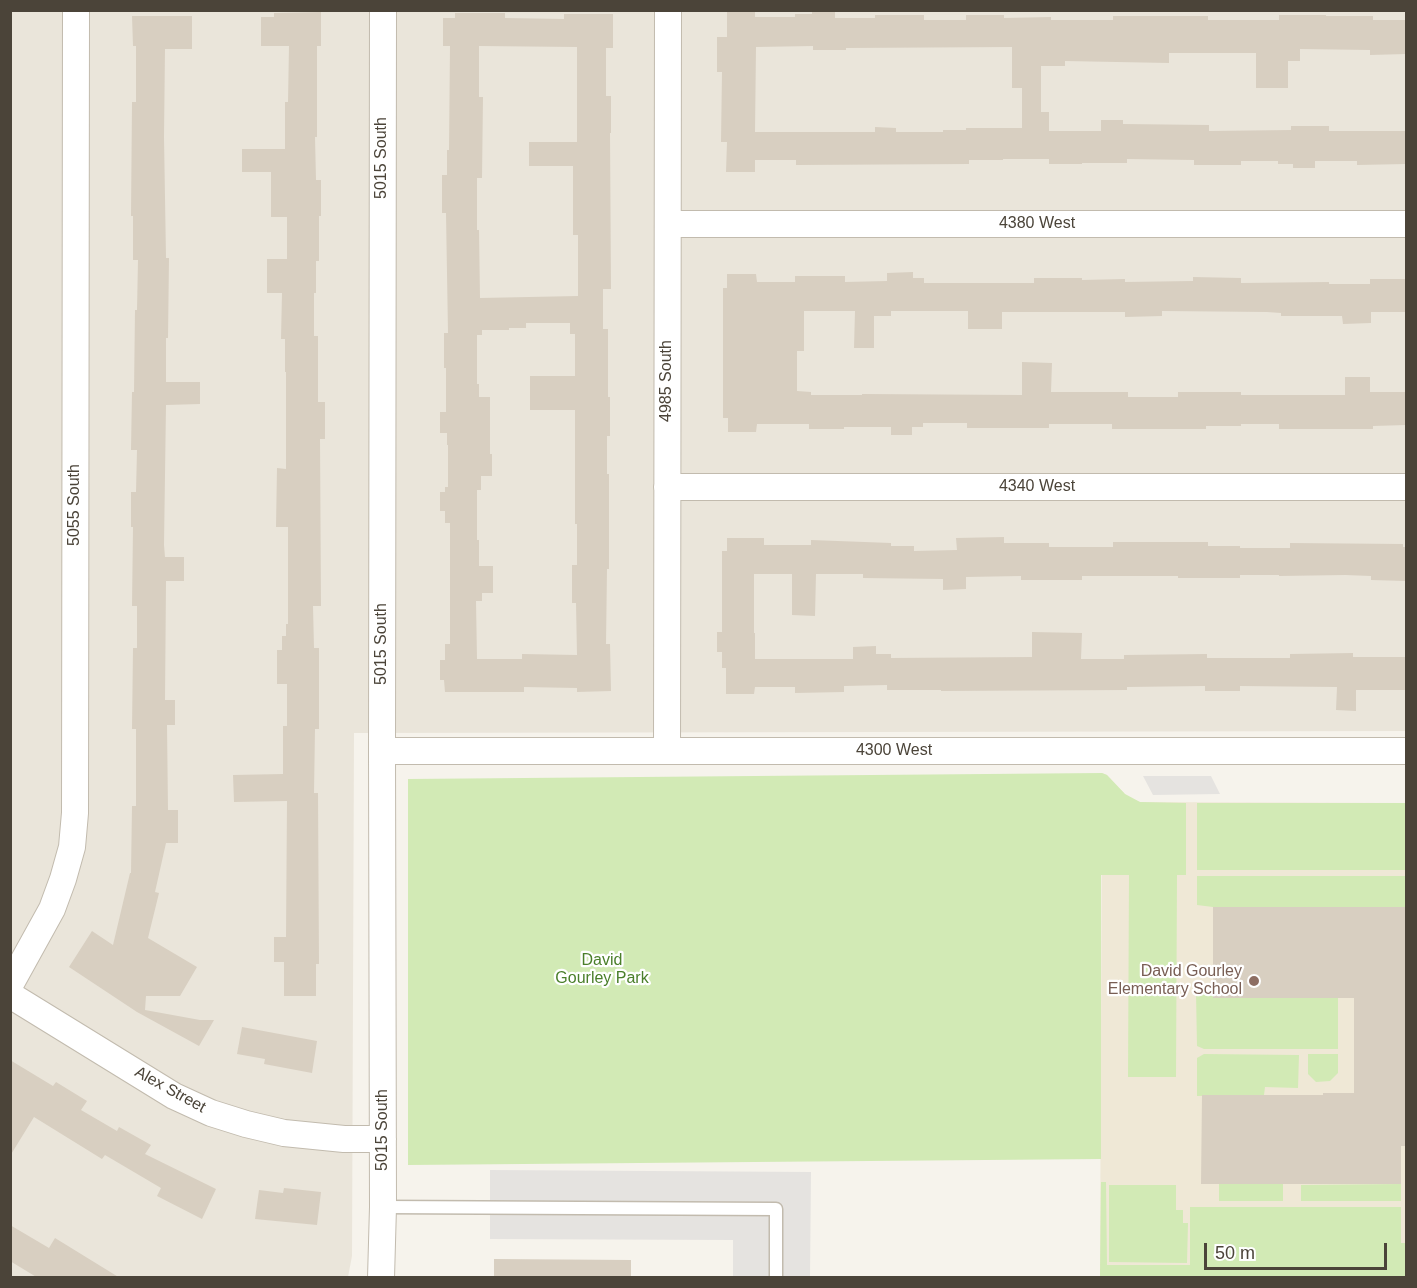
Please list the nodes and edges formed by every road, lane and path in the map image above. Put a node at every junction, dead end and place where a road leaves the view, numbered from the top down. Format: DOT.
graph roads {
  1 [pos="76,10"];
  2 [pos="383,10"];
  3 [pos="668,10"];
  4 [pos="668,224"];
  5 [pos="1407,224"];
  6 [pos="667,487"];
  7 [pos="1407,487"];
  8 [pos="381,751"];
  9 [pos="667,751"];
  10 [pos="1407,751"];
  11 [pos="10,985"];
  12 [pos="10,995"];
  13 [pos="383,1139"];
  14 [pos="383,1207"];
  15 [pos="381,1278"];
  16 [pos="776,1278"];
  1 -- 11 [label="street, 5055 South"];
  2 -- 8 [label="street, 5015 South"];
  3 -- 4 [label="street, 4985 South"];
  4 -- 5 [label="street, 4380 West"];
  4 -- 6 [label="street, 4985 South"];
  6 -- 7 [label="street, 4340 West"];
  6 -- 9 [label="street, 4985 South"];
  8 -- 9 [label="street, 4300 West"];
  8 -- 13 [label="street, 5015 South"];
  9 -- 10 [label="street, 4300 West"];
  12 -- 13 [label="street, Alex Street"];
  13 -- 14 [label="street, 5015 South"];
  14 -- 15 [label="street, 5015 South"];
  14 -- 16 [label="lane"];
}
